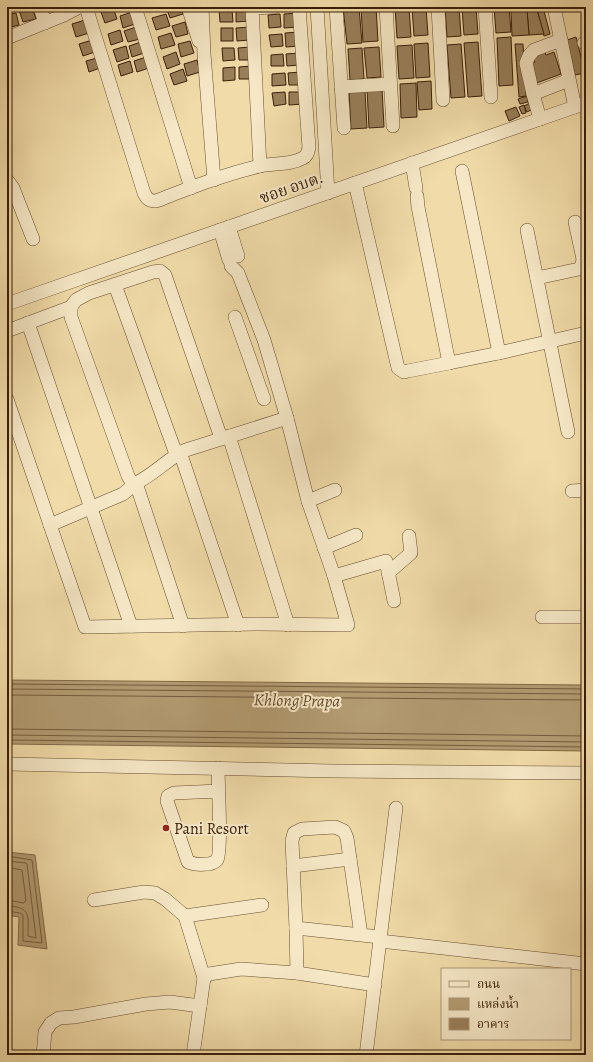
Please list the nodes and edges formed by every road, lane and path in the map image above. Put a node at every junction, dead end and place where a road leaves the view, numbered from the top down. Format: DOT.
graph roads {
  1 [pos="40,7"];
  2 [pos="79,7"];
  3 [pos="86,7"];
  4 [pos="135,7"];
  5 [pos="188,7"];
  6 [pos="202,7"];
  7 [pos="274,7"];
  8 [pos="299,7"];
  9 [pos="316,7"];
  10 [pos="336,7"];
  11 [pos="386,7"];
  12 [pos="438,7"];
  13 [pos="485,7"];
  14 [pos="554,7"];
  15 [pos="252,8"];
  16 [pos="45,22"];
  17 [pos="7,38"];
  18 [pos="562,40"];
  19 [pos="204,54"];
  20 [pos="569,80"];
  21 [pos="390,84"];
  22 [pos="342,87"];
  23 [pos="532,94"];
  24 [pos="491,97"];
  25 [pos="443,100"];
  26 [pos="580,105"];
  27 [pos="540,119"];
  28 [pos="393,126"];
  29 [pos="344,128"];
  30 [pos="325,147"];
  31 [pos="309,148"];
  32 [pos="408,165"];
  33 [pos="260,166"];
  34 [pos="462,171"];
  35 [pos="7,180"];
  36 [pos="214,180"];
  37 [pos="355,183"];
  38 [pos="191,188"];
  39 [pos="328,193"];
  40 [pos="576,222"];
  41 [pos="225,228"];
  42 [pos="527,230"];
  43 [pos="33,239"];
  44 [pos="537,278"];
  45 [pos="115,285"];
  46 [pos="7,304"];
  47 [pos="71,307"];
  48 [pos="235,317"];
  49 [pos="28,323"];
  50 [pos="7,331"];
  51 [pos="586,333"];
  52 [pos="264,340"];
  53 [pos="550,342"];
  54 [pos="246,348"];
  55 [pos="499,353"];
  56 [pos="449,363"];
  57 [pos="7,399"];
  58 [pos="264,399"];
  59 [pos="286,418"];
  60 [pos="568,432"];
  61 [pos="225,437"];
  62 [pos="178,453"];
  63 [pos="136,483"];
  64 [pos="335,490"];
  65 [pos="586,490"];
  66 [pos="572,491"];
  67 [pos="308,501"];
  68 [pos="90,507"];
  69 [pos="50,525"];
  70 [pos="356,534"];
  71 [pos="409,536"];
  72 [pos="324,548"];
  73 [pos="388,573"];
  74 [pos="334,576"];
  75 [pos="394,601"];
  76 [pos="542,617"];
  77 [pos="586,617"];
  78 [pos="238,625"];
  79 [pos="288,625"];
  80 [pos="131,626"];
  81 [pos="183,626"];
  82 [pos="7,764"];
  83 [pos="218,768"];
  84 [pos="586,773"];
  85 [pos="219,791"];
  86 [pos="396,808"];
  87 [pos="350,859"];
  88 [pos="293,866"];
  89 [pos="94,900"];
  90 [pos="262,905"];
  91 [pos="185,916"];
  92 [pos="296,928"];
  93 [pos="361,935"];
  94 [pos="380,939"];
  95 [pos="586,964"];
  96 [pos="297,973"];
  97 [pos="204,978"];
  98 [pos="375,985"];
  99 [pos="200,1006"];
  100 [pos="43,1055"];
  101 [pos="193,1055"];
  102 [pos="366,1055"];
  1 -- 16 [label="street"];
  2 -- 16 [label="street"];
  3 -- 38 [label="street"];
  4 -- 38 [label="street"];
  5 -- 19 [label="street"];
  6 -- 19 [label="street"];
  7 -- 15 [label="street"];
  8 -- 31 [label="street"];
  9 -- 30 [label="street"];
  10 -- 22 [label="street"];
  11 -- 21 [label="street"];
  12 -- 25 [label="street"];
  13 -- 24 [label="street"];
  14 -- 18 [label="street"];
  15 -- 33 [label="street"];
  16 -- 17 [label="street"];
  18 -- 20 [label="street"];
  18 -- 23 [label="street"];
  19 -- 36 [label="street"];
  20 -- 23 [label="street"];
  20 -- 26 [label="street"];
  21 -- 22 [label="street"];
  21 -- 28 [label="street"];
  22 -- 29 [label="street"];
  23 -- 27 [label="street"];
  26 -- 27 [label="street, ซอย อบต."];
  27 -- 32 [label="street, ซอย อบต."];
  30 -- 31 [label="street"];
  30 -- 39 [label="street"];
  31 -- 33 [label="street"];
  32 -- 37 [label="street, ซอย อบต."];
  32 -- 56 [label="street"];
  33 -- 36 [label="street"];
  34 -- 55 [label="street"];
  35 -- 43 [label="street"];
  36 -- 38 [label="street"];
  37 -- 39 [label="street, ซอย อบต."];
  37 -- 56 [label="street"];
  39 -- 41 [label="street, ซอย อบต."];
  40 -- 44 [label="street"];
  41 -- 46 [label="street, ซอย อบต."];
  41 -- 52 [label="street"];
  42 -- 44 [label="street"];
  44 -- 53 [label="street"];
  45 -- 47 [label="street"];
  45 -- 61 [label="street"];
  45 -- 62 [label="street"];
  47 -- 49 [label="street"];
  47 -- 63 [label="street"];
  48 -- 54 [label="street"];
  49 -- 50 [label="street"];
  49 -- 68 [label="street"];
  51 -- 53 [label="street"];
  52 -- 54 [label="street"];
  52 -- 59 [label="street"];
  53 -- 55 [label="street"];
  53 -- 60 [label="street"];
  54 -- 58 [label="street"];
  55 -- 56 [label="street"];
  57 -- 69 [label="street"];
  59 -- 61 [label="street"];
  59 -- 67 [label="street"];
  61 -- 62 [label="street"];
  61 -- 79 [label="street"];
  62 -- 63 [label="street"];
  62 -- 78 [label="street"];
  63 -- 68 [label="street"];
  63 -- 81 [label="street"];
  64 -- 67 [label="street"];
  65 -- 66 [label="street"];
  67 -- 72 [label="street"];
  68 -- 69 [label="street"];
  68 -- 80 [label="street"];
  69 -- 80 [label="street"];
  70 -- 72 [label="street"];
  71 -- 73 [label="street"];
  72 -- 74 [label="street"];
  73 -- 74 [label="street"];
  73 -- 75 [label="street"];
  74 -- 79 [label="street"];
  76 -- 77 [label="street"];
  78 -- 79 [label="street"];
  78 -- 81 [label="street"];
  80 -- 81 [label="street"];
  82 -- 83 [label="street"];
  83 -- 84 [label="street"];
  83 -- 85 [label="street"];
  85 -- 85 [label="street"];
  86 -- 94 [label="street"];
  87 -- 88 [label="street"];
  87 -- 88 [label="street"];
  87 -- 93 [label="street"];
  88 -- 92 [label="street"];
  89 -- 91 [label="street"];
  90 -- 91 [label="street"];
  91 -- 97 [label="street"];
  92 -- 93 [label="street"];
  92 -- 96 [label="street"];
  93 -- 94 [label="street"];
  94 -- 95 [label="street"];
  94 -- 98 [label="street"];
  96 -- 97 [label="street"];
  96 -- 98 [label="street"];
  97 -- 99 [label="street"];
  98 -- 102 [label="street"];
  99 -- 100 [label="street"];
  99 -- 101 [label="street"];
}
